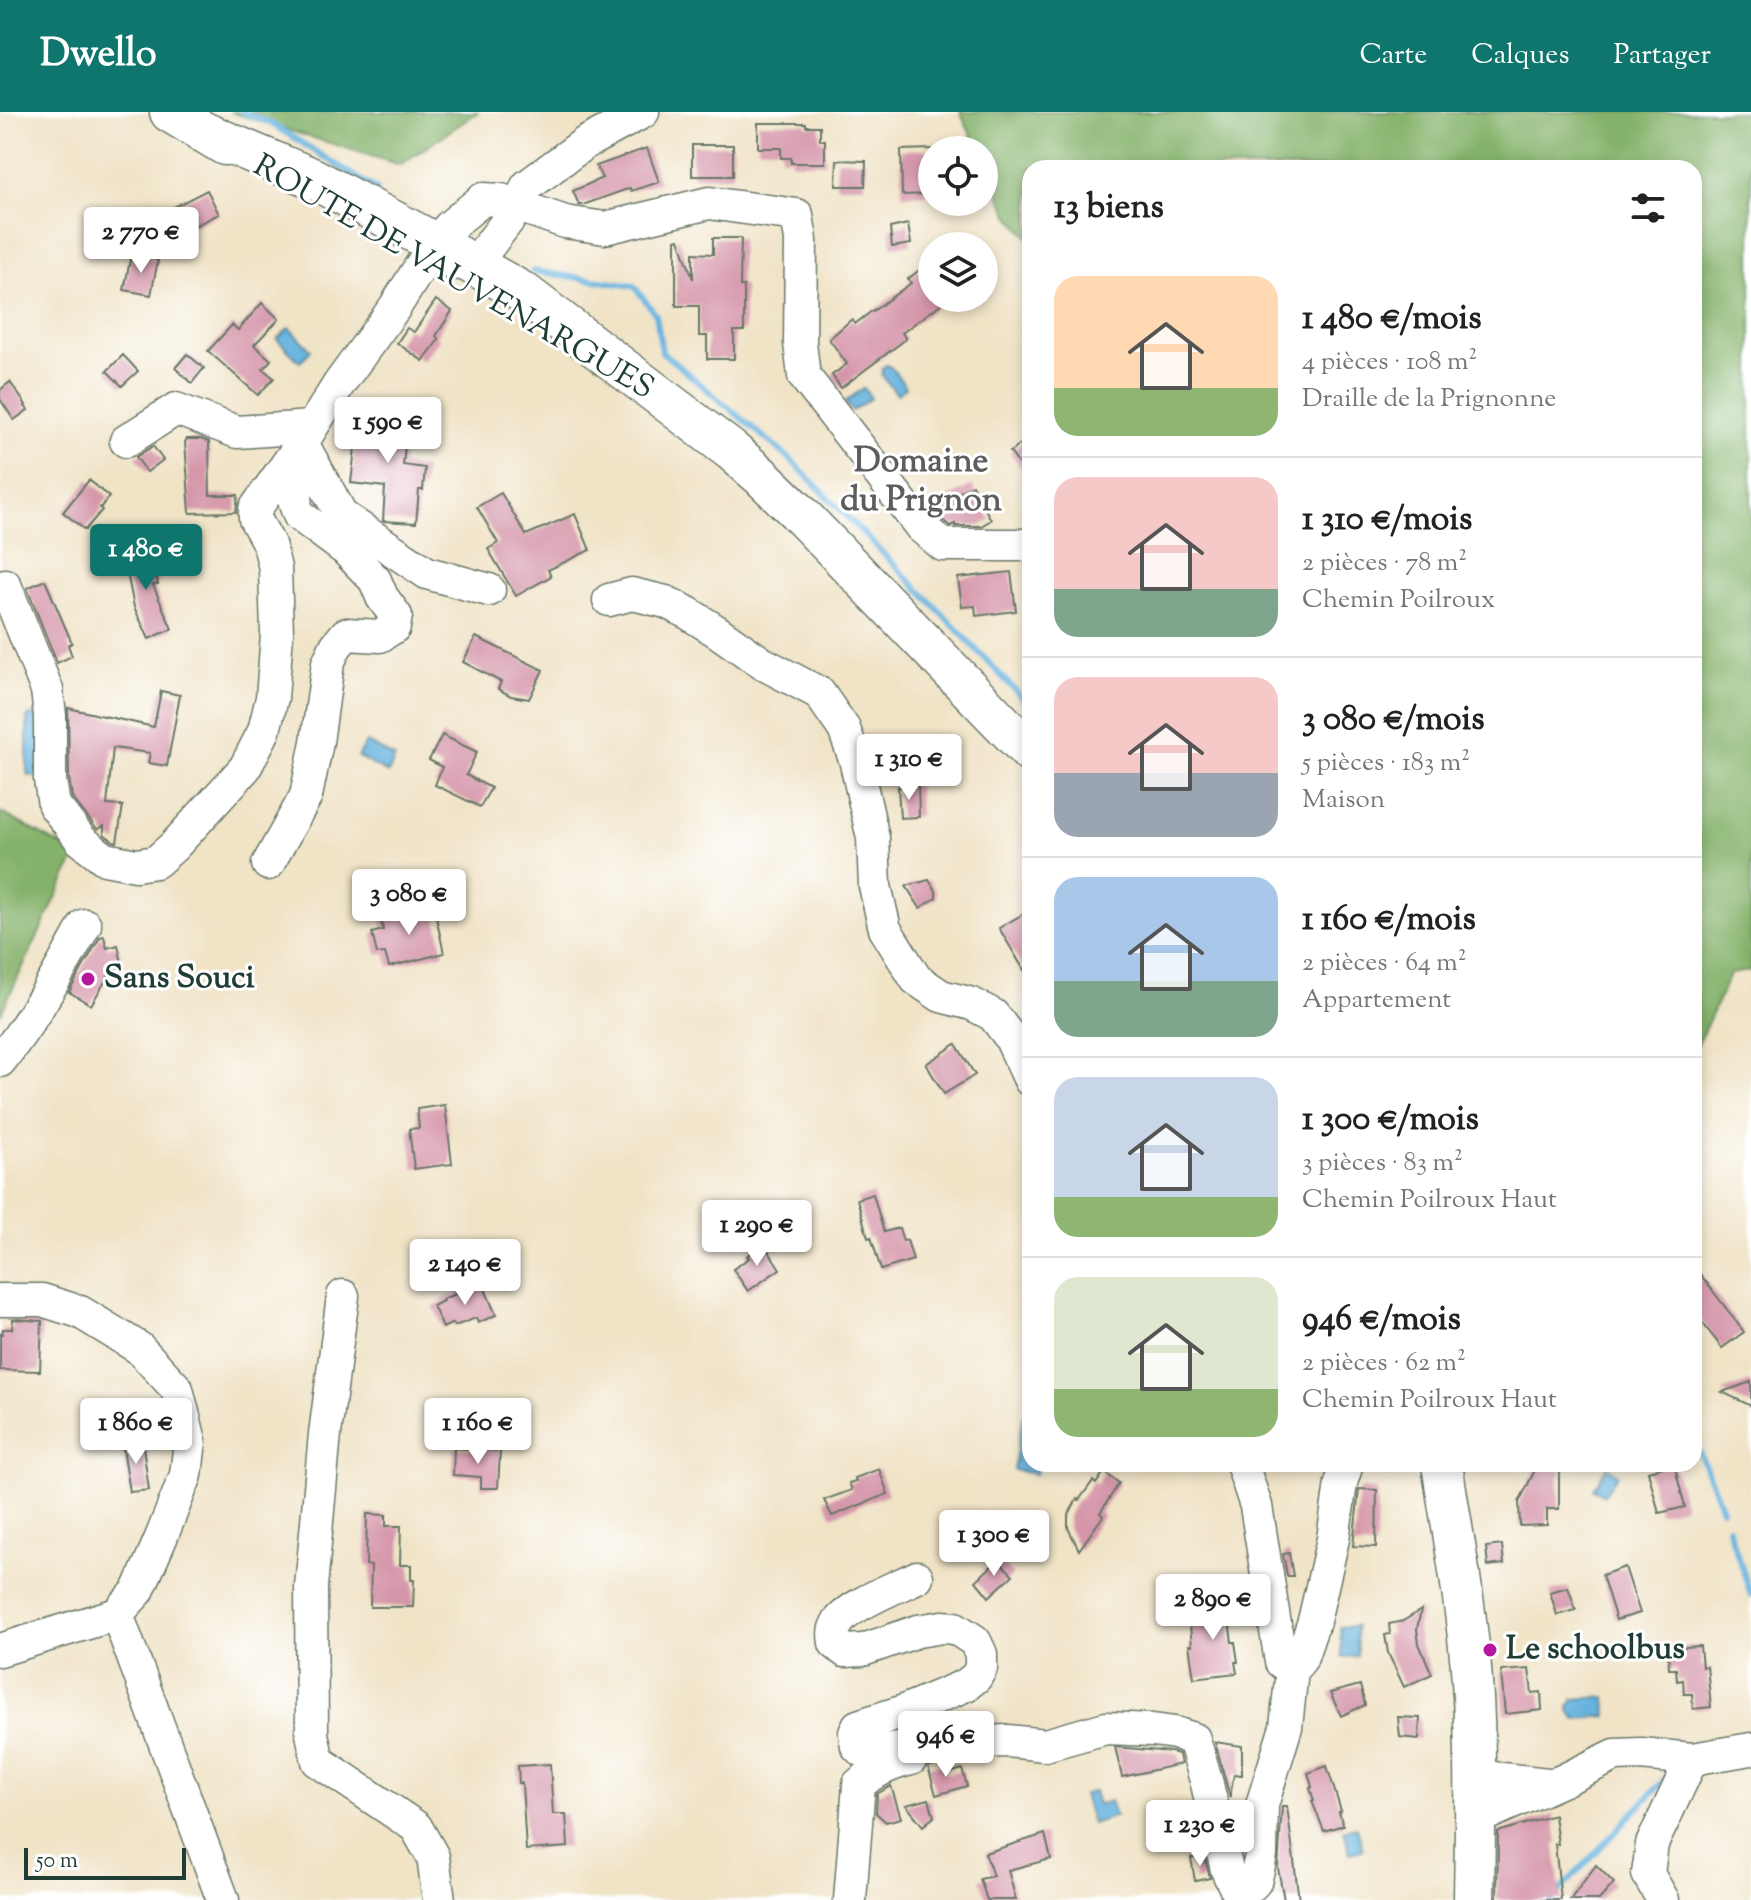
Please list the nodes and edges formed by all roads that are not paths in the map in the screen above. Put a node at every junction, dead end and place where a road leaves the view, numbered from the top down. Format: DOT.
graph roads {
  1 [pos="643,112"];
  2 [pos="186,121"];
  3 [pos="519,206"];
  4 [pos="436,243"];
  5 [pos="480,256"];
  6 [pos="664,401"];
  7 [pos="126,441"];
  8 [pos="307,441"];
  9 [pos="1022,545"];
  10 [pos="5,585"];
  11 [pos="489,590"];
  12 [pos="609,600"];
  13 [pos="1022,744"];
  14 [pos="268,864"];
  15 [pos="85,925"];
  16 [pos="0,1061"];
  17 [pos="1022,1063"];
  18 [pos="343,1296"];
  19 [pos="0,1300"];
  20 [pos="1245,1472"];
  21 [pos="1344,1472"];
  22 [pos="1443,1472"];
  23 [pos="917,1577"];
  24 [pos="117,1614"];
  25 [pos="0,1650"];
  26 [pos="1292,1670"];
  27 [pos="930,1747"];
  28 [pos="1751,1749"];
  29 [pos="1692,1759"];
  30 [pos="1551,1785"];
  31 [pos="1475,1802"];
  32 [pos="223,1900"];
  33 [pos="439,1900"];
  34 [pos="850,1900"];
  35 [pos="1474,1900"];
  36 [pos="1663,1900"];
  1 -- 3 [label="street"];
  2 -- 4 [label="main road, ROUTE DE VAUVENARGUES"];
  3 -- 4 [label="street"];
  3 -- 5 [label="street"];
  3 -- 9 [label="street"];
  4 -- 5 [label="main road, ROUTE DE VAUVENARGUES"];
  4 -- 6 [label="main road, ROUTE DE VAUVENARGUES"];
  4 -- 8 [label="street"];
  5 -- 6 [label="main road, ROUTE DE VAUVENARGUES"];
  6 -- 13 [label="main road, ROUTE DE VAUVENARGUES"];
  7 -- 8 [label="street"];
  8 -- 10 [label="street"];
  8 -- 11 [label="street"];
  8 -- 14 [label="street"];
  12 -- 17 [label="street"];
  15 -- 16 [label="street"];
  18 -- 33 [label="street"];
  19 -- 24 [label="street"];
  20 -- 26 [label="street"];
  21 -- 26 [label="street"];
  22 -- 31 [label="main road"];
  23 -- 27 [label="street"];
  24 -- 25 [label="street"];
  24 -- 32 [label="street"];
  26 -- 27 [label="street"];
  27 -- 34 [label="street"];
  28 -- 29 [label="street"];
  29 -- 30 [label="street"];
  29 -- 36 [label="street"];
  30 -- 31 [label="street"];
  30 -- 31 [label="street"];
  31 -- 35 [label="main road"];
}
